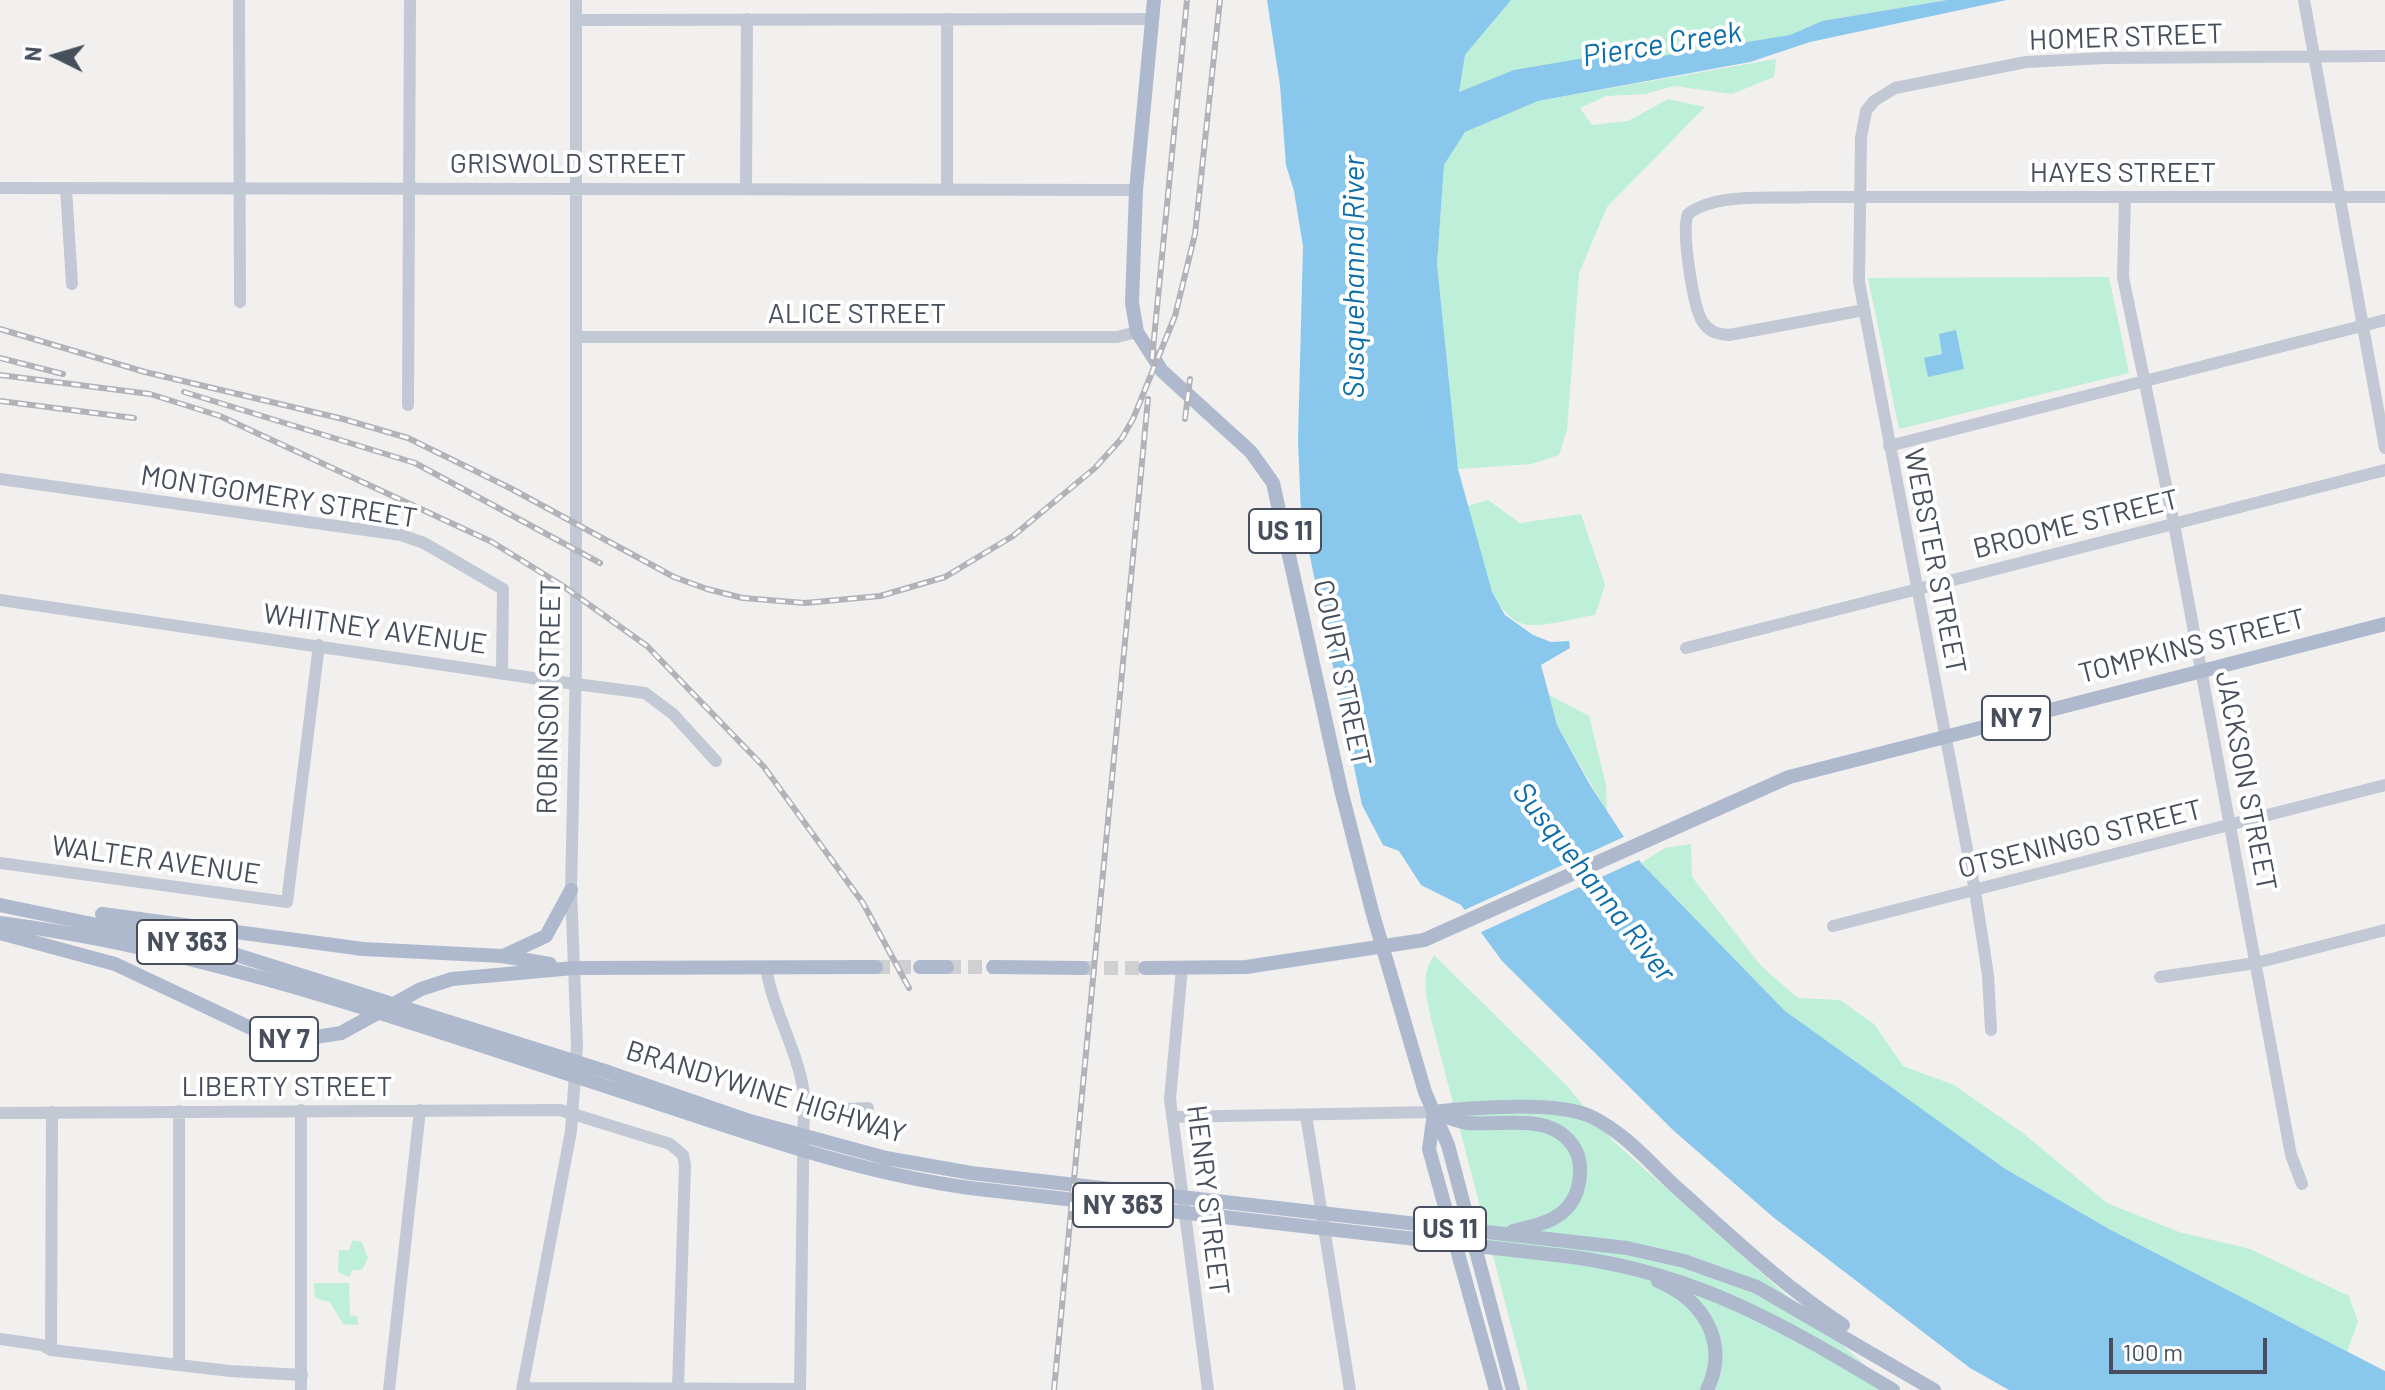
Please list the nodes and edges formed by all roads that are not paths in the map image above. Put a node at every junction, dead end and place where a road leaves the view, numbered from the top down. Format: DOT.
graph roads {
  1 [pos="239,0"];
  2 [pos="410,0"];
  3 [pos="576,0"];
  4 [pos="1154,0"];
  5 [pos="2304,0"];
  6 [pos="747,19"];
  7 [pos="947,19"];
  8 [pos="1153,19"];
  9 [pos="576,20"];
  10 [pos="2385,56"];
  11 [pos="2315,57"];
  12 [pos="1874,101"];
  13 [pos="576,187"];
  14 [pos="746,187"];
  15 [pos="947,187"];
  16 [pos="0,188"];
  17 [pos="66,188"];
  18 [pos="240,188"];
  19 [pos="410,188"];
  20 [pos="1136,190"];
  21 [pos="2125,197"];
  22 [pos="2341,197"];
  23 [pos="2385,197"];
  24 [pos="1860,198"];
  25 [pos="72,284"];
  26 [pos="240,302"];
  27 [pos="1864,310"];
  28 [pos="2385,320"];
  29 [pos="2363,326"];
  30 [pos="1137,332"];
  31 [pos="576,337"];
  32 [pos="2145,380"];
  33 [pos="408,405"];
  34 [pos="1889,446"];
  35 [pos="2385,448"];
  36 [pos="2385,470"];
  37 [pos="0,479"];
  38 [pos="2174,524"];
  39 [pos="1916,589"];
  40 [pos="0,600"];
  41 [pos="2385,624"];
  42 [pos="319,645"];
  43 [pos="1686,648"];
  44 [pos="2201,671"];
  45 [pos="502,672"];
  46 [pos="574,683"];
  47 [pos="1944,737"];
  48 [pos="716,761"];
  49 [pos="2385,785"];
  50 [pos="2230,825"];
  51 [pos="0,863"];
  52 [pos="571,890"];
  53 [pos="1975,891"];
  54 [pos="0,904"];
  55 [pos="0,923"];
  56 [pos="1833,926"];
  57 [pos="2385,930"];
  58 [pos="0,933"];
  59 [pos="1383,949"];
  60 [pos="502,956"];
  61 [pos="2256,963"];
  62 [pos="766,967"];
  63 [pos="876,967"];
  64 [pos="920,967"];
  65 [pos="947,967"];
  66 [pos="993,967"];
  67 [pos="574,968"];
  68 [pos="1083,968"];
  69 [pos="1145,968"];
  70 [pos="1182,968"];
  71 [pos="2160,977"];
  72 [pos="1991,1030"];
  73 [pos="608,1079"];
  74 [pos="868,1108"];
  75 [pos="301,1110"];
  76 [pos="420,1110"];
  77 [pos="179,1111"];
  78 [pos="804,1111"];
  79 [pos="52,1112"];
  80 [pos="1434,1112"];
  81 [pos="0,1113"];
  82 [pos="574,1113"];
  83 [pos="1306,1115"];
  84 [pos="1172,1117"];
  85 [pos="2302,1184"];
  86 [pos="1504,1241"];
  87 [pos="1573,1257"];
  88 [pos="0,1339"];
  89 [pos="51,1350"];
  90 [pos="179,1365"];
  91 [pos="302,1375"];
  92 [pos="1910,1376"];
  93 [pos="678,1388"];
  94 [pos="522,1389"];
  95 [pos="656,1389"];
  96 [pos="800,1389"];
  97 [pos="301,1390"];
  98 [pos="389,1390"];
  99 [pos="1208,1390"];
  100 [pos="1350,1390"];
  101 [pos="1496,1390"];
  102 [pos="1513,1390"];
  103 [pos="1707,1390"];
  104 [pos="1893,1390"];
  105 [pos="1934,1390"];
  1 -- 18 [label="street"];
  2 -- 19 [label="street"];
  3 -- 9 [label="street, ROBINSON STREET"];
  4 -- 8 [label="main road, COURT STREET / US 11"];
  5 -- 11 [label="street"];
  6 -- 7 [label="street"];
  6 -- 9 [label="street"];
  6 -- 14 [label="street"];
  7 -- 8 [label="street"];
  7 -- 15 [label="street"];
  8 -- 20 [label="main road, COURT STREET / US 11"];
  9 -- 13 [label="street, ROBINSON STREET"];
  10 -- 11 [label="street, HOMER STREET"];
  11 -- 12 [label="street, HOMER STREET"];
  11 -- 22 [label="street"];
  12 -- 24 [label="street, WEBSTER STREET"];
  13 -- 14 [label="street, GRISWOLD STREET"];
  13 -- 19 [label="street, GRISWOLD STREET"];
  13 -- 31 [label="street, ROBINSON STREET"];
  14 -- 15 [label="street, GRISWOLD STREET"];
  15 -- 20 [label="street, GRISWOLD STREET"];
  16 -- 17 [label="street, GRISWOLD STREET"];
  17 -- 18 [label="street, GRISWOLD STREET"];
  17 -- 25 [label="street"];
  18 -- 19 [label="street, GRISWOLD STREET"];
  18 -- 26 [label="street"];
  19 -- 33 [label="street"];
  20 -- 30 [label="main road, COURT STREET / US 11"];
  21 -- 22 [label="street, HAYES STREET"];
  21 -- 24 [label="street, HAYES STREET"];
  21 -- 32 [label="street, JACKSON STREET"];
  22 -- 23 [label="street, HAYES STREET"];
  22 -- 29 [label="street"];
  24 -- 27 [label="street, WEBSTER STREET"];
  24 -- 27 [label="street, HAYES STREET"];
  27 -- 34 [label="street, WEBSTER STREET"];
  28 -- 29 [label="street"];
  29 -- 32 [label="street"];
  29 -- 35 [label="street"];
  30 -- 31 [label="street, ALICE STREET"];
  30 -- 59 [label="main road, COURT STREET / US 11"];
  31 -- 46 [label="street, ROBINSON STREET"];
  32 -- 34 [label="street"];
  32 -- 38 [label="street, JACKSON STREET"];
  34 -- 39 [label="street, WEBSTER STREET"];
  36 -- 38 [label="street, BROOME STREET"];
  37 -- 45 [label="street, MONTGOMERY STREET"];
  38 -- 39 [label="street, BROOME STREET"];
  38 -- 44 [label="street, JACKSON STREET"];
  39 -- 43 [label="street, BROOME STREET"];
  39 -- 47 [label="street, WEBSTER STREET"];
  40 -- 42 [label="street, WHITNEY AVENUE"];
  41 -- 44 [label="main road, TOMPKINS STREET / NY 7"];
  42 -- 45 [label="street, WHITNEY AVENUE"];
  42 -- 51 [label="street, WALTER AVENUE"];
  44 -- 47 [label="main road, TOMPKINS STREET / NY 7"];
  44 -- 50 [label="street, JACKSON STREET"];
  45 -- 46 [label="street, WHITNEY AVENUE"];
  46 -- 48 [label="street, WHITNEY AVENUE"];
  46 -- 52 [label="street, ROBINSON STREET"];
  47 -- 53 [label="street, WEBSTER STREET"];
  47 -- 59 [label="main road, TOMPKINS STREET / NY 7"];
  49 -- 50 [label="street, OTSENINGO STREET"];
  50 -- 53 [label="street, OTSENINGO STREET"];
  50 -- 61 [label="street, JACKSON STREET"];
  52 -- 60 [label="main road"];
  52 -- 67 [label="street, ROBINSON STREET"];
  53 -- 56 [label="street, OTSENINGO STREET"];
  53 -- 72 [label="street, WEBSTER STREET"];
  54 -- 60 [label="main road, NY 7"];
  54 -- 73 [label="main road, BRANDYWINE HIGHWAY / NY 363"];
  55 -- 73 [label="main road, BRANDYWINE HIGHWAY / NY 363"];
  57 -- 61 [label="street"];
  58 -- 67 [label="main road, NY 7"];
  59 -- 70 [label="main road, NY 7"];
  59 -- 80 [label="main road, COURT STREET / US 11"];
  60 -- 67 [label="main road, NY 7"];
  61 -- 71 [label="street"];
  61 -- 85 [label="street, JACKSON STREET"];
  62 -- 63 [label="main road, NY 7"];
  62 -- 67 [label="main road, NY 7"];
  62 -- 78 [label="street"];
  64 -- 65 [label="main road"];
  66 -- 68 [label="main road"];
  67 -- 82 [label="street, ROBINSON STREET"];
  69 -- 70 [label="main road, NY 7"];
  70 -- 84 [label="street, HENRY STREET"];
  73 -- 86 [label="main road, BRANDYWINE HIGHWAY / NY 363"];
  74 -- 78 [label="street"];
  75 -- 76 [label="street, LIBERTY STREET"];
  75 -- 77 [label="street, LIBERTY STREET"];
  75 -- 91 [label="street"];
  76 -- 82 [label="street, LIBERTY STREET"];
  76 -- 98 [label="street"];
  77 -- 79 [label="street, LIBERTY STREET"];
  77 -- 90 [label="street"];
  78 -- 96 [label="street"];
  79 -- 81 [label="street, LIBERTY STREET"];
  79 -- 89 [label="street"];
  80 -- 83 [label="street"];
  80 -- 86 [label="main road"];
  80 -- 92 [label="main road"];
  80 -- 101 [label="main road, COURT STREET / US 11"];
  80 -- 102 [label="main road, COURT STREET / US 11"];
  82 -- 93 [label="street, LIBERTY STREET"];
  82 -- 94 [label="street, ROBINSON STREET"];
  83 -- 84 [label="street"];
  83 -- 100 [label="street"];
  84 -- 99 [label="street, HENRY STREET"];
  86 -- 87 [label="main road, BRANDYWINE HIGHWAY / NY 363"];
  86 -- 92 [label="main road, BRANDYWINE HIGHWAY / NY 363"];
  87 -- 103 [label="main road"];
  87 -- 104 [label="main road, BRANDYWINE HIGHWAY / NY 363"];
  88 -- 89 [label="street"];
  89 -- 90 [label="street"];
  90 -- 91 [label="street"];
  91 -- 97 [label="street"];
  92 -- 105 [label="main road, BRANDYWINE HIGHWAY / NY 363"];
  93 -- 95 [label="street"];
  93 -- 96 [label="street"];
  94 -- 95 [label="street"];
}
